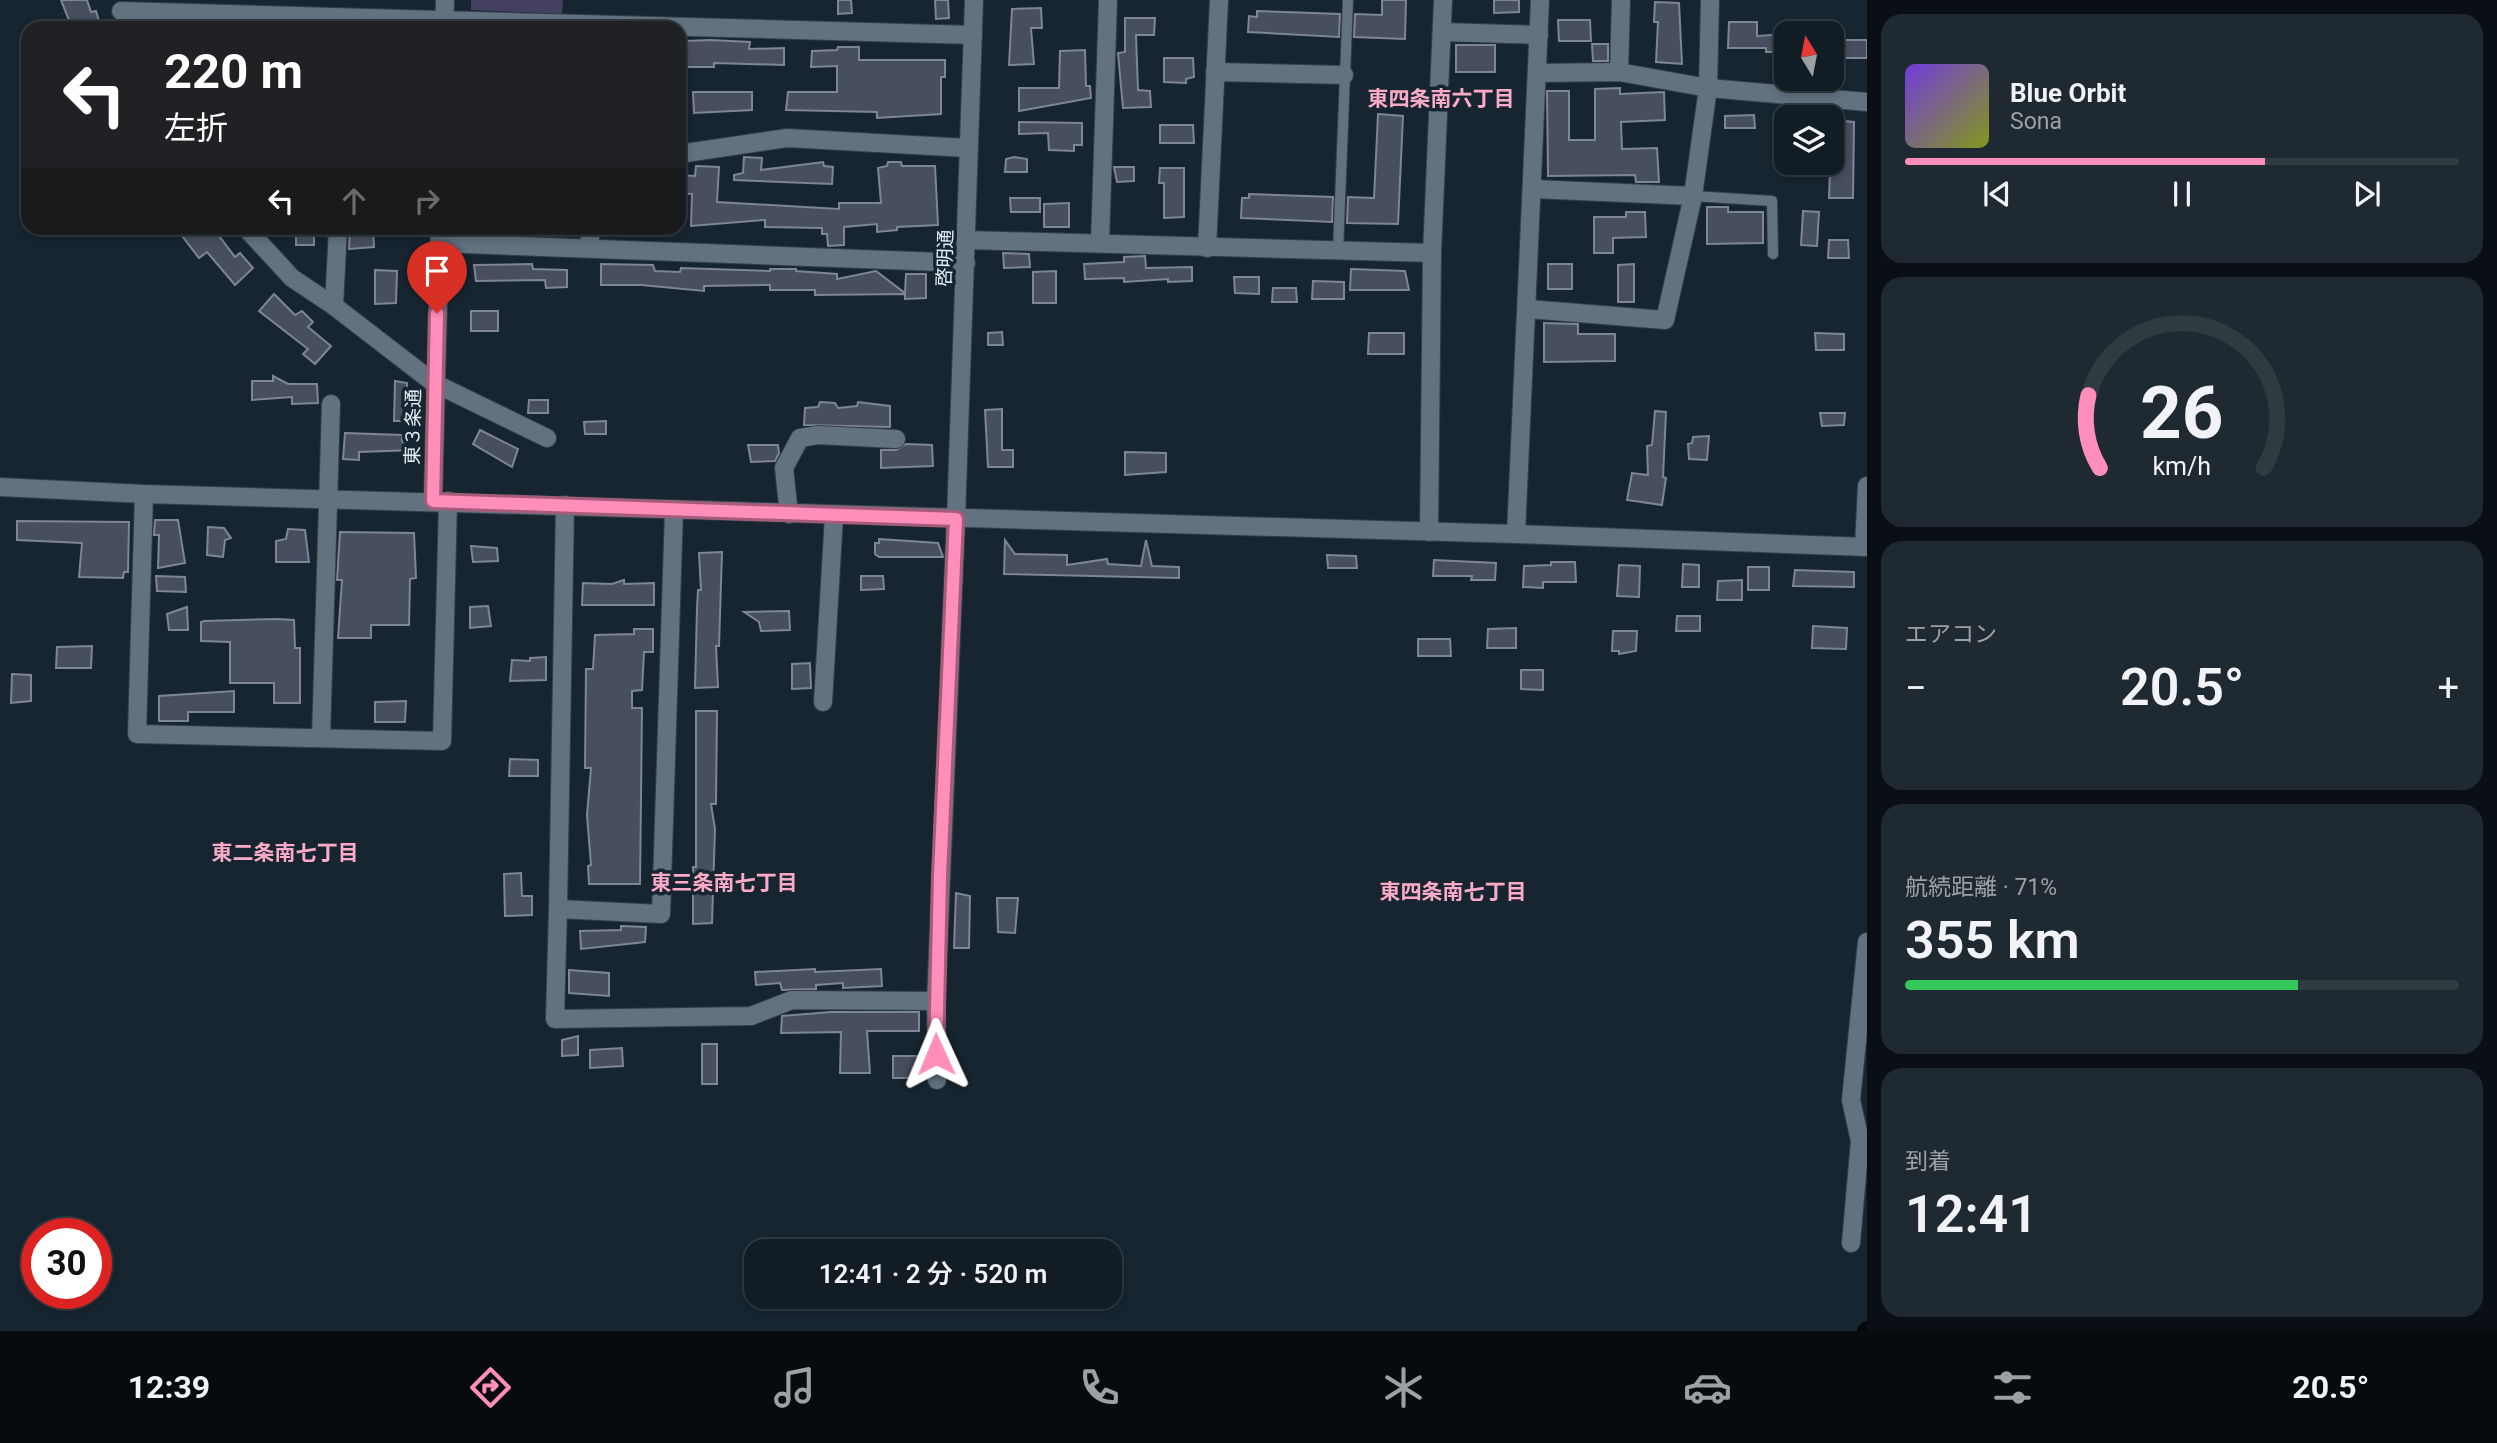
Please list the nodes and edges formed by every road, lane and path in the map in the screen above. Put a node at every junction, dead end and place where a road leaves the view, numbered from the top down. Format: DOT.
graph roads {
  1 [pos="445,0"];
  2 [pos="974,0"];
  3 [pos="1108,0"];
  4 [pos="1219,0"];
  5 [pos="1348,0"];
  6 [pos="1443,0"];
  7 [pos="1541,0"];
  8 [pos="1621,0"];
  9 [pos="1710,0"];
  10 [pos="359,8"];
  11 [pos="121,13"];
  12 [pos="428,21"];
  13 [pos="444,21"];
  14 [pos="686,28"];
  15 [pos="1441,32"];
  16 [pos="973,35"];
  17 [pos="1539,35"];
  18 [pos="1215,72"];
  19 [pos="1619,72"];
  20 [pos="1537,73"];
  21 [pos="1345,75"];
  22 [pos="1708,88"];
  23 [pos="1867,103"];
  24 [pos="967,148"];
  25 [pos="686,153"];
  26 [pos="1533,189"];
  27 [pos="1693,196"];
  28 [pos="252,235"];
  29 [pos="338,235"];
  30 [pos="440,235"];
  31 [pos="590,235"];
  32 [pos="968,240"];
  33 [pos="1100,243"];
  34 [pos="1207,247"];
  35 [pos="590,248"];
  36 [pos="1338,251"];
  37 [pos="1432,253"];
  38 [pos="1773,254"];
  39 [pos="966,263"];
  40 [pos="334,306"];
  41 [pos="1528,309"];
  42 [pos="434,383"];
  43 [pos="331,404"];
  44 [pos="547,438"];
  45 [pos="896,439"];
  46 [pos="1867,486"];
  47 [pos="0,487"];
  48 [pos="144,495"];
  49 [pos="327,499"];
  50 [pos="440,501"];
  51 [pos="565,505"];
  52 [pos="674,510"];
  53 [pos="789,514"];
  54 [pos="834,516"];
  55 [pos="956,519"];
  56 [pos="1429,532"];
  57 [pos="1516,534"];
  58 [pos="1866,547"];
  59 [pos="823,702"];
  60 [pos="321,738"];
  61 [pos="558,909"];
  62 [pos="1867,942"];
  63 [pos="936,1001"];
  64 [pos="937,1080"];
  65 [pos="1852,1243"];
  1 -- 13 [label="street"];
  2 -- 16 [label="street, 啓明通"];
  3 -- 33 [label="street"];
  4 -- 18 [label="street"];
  5 -- 21 [label="lane"];
  6 -- 15 [label="street"];
  7 -- 17 [label="street"];
  8 -- 19 [label="street"];
  9 -- 22 [label="street"];
  10 -- 11 [label="street"];
  10 -- 12 [label="street"];
  14 -- 16 [label="street"];
  15 -- 17 [label="street"];
  15 -- 37 [label="street"];
  16 -- 24 [label="street, 啓明通"];
  17 -- 20 [label="street"];
  18 -- 21 [label="street"];
  18 -- 34 [label="street"];
  19 -- 20 [label="street"];
  19 -- 22 [label="street"];
  20 -- 26 [label="street"];
  21 -- 36 [label="lane"];
  22 -- 23 [label="street"];
  22 -- 27 [label="street"];
  24 -- 25 [label="street"];
  24 -- 32 [label="street, 啓明通"];
  26 -- 27 [label="street"];
  26 -- 41 [label="street"];
  27 -- 38 [label="lane"];
  27 -- 41 [label="street"];
  28 -- 40 [label="street"];
  29 -- 40 [label="street"];
  30 -- 35 [label="street"];
  30 -- 42 [label="street, 東３条通"];
  31 -- 35 [label="street"];
  32 -- 33 [label="street"];
  32 -- 39 [label="street, 啓明通"];
  33 -- 34 [label="street"];
  34 -- 36 [label="street"];
  35 -- 39 [label="street"];
  36 -- 37 [label="street"];
  37 -- 56 [label="street"];
  39 -- 55 [label="street, 啓明通"];
  40 -- 42 [label="street"];
  41 -- 57 [label="street"];
  42 -- 44 [label="street"];
  42 -- 50 [label="street, 東３条通"];
  43 -- 49 [label="street"];
  45 -- 53 [label="street"];
  46 -- 58 [label="street"];
  47 -- 48 [label="street"];
  48 -- 49 [label="street"];
  48 -- 60 [label="street"];
  49 -- 50 [label="street"];
  49 -- 60 [label="street"];
  50 -- 51 [label="street"];
  50 -- 60 [label="street, 東３条通"];
  51 -- 52 [label="street"];
  51 -- 61 [label="street"];
  52 -- 53 [label="street"];
  52 -- 61 [label="street"];
  53 -- 54 [label="street"];
  54 -- 55 [label="street"];
  54 -- 59 [label="street"];
  55 -- 56 [label="street"];
  55 -- 63 [label="street, 啓明通"];
  56 -- 57 [label="street"];
  57 -- 58 [label="street"];
  61 -- 63 [label="street"];
  62 -- 65 [label="street"];
  63 -- 64 [label="street, 啓明通"];
}
